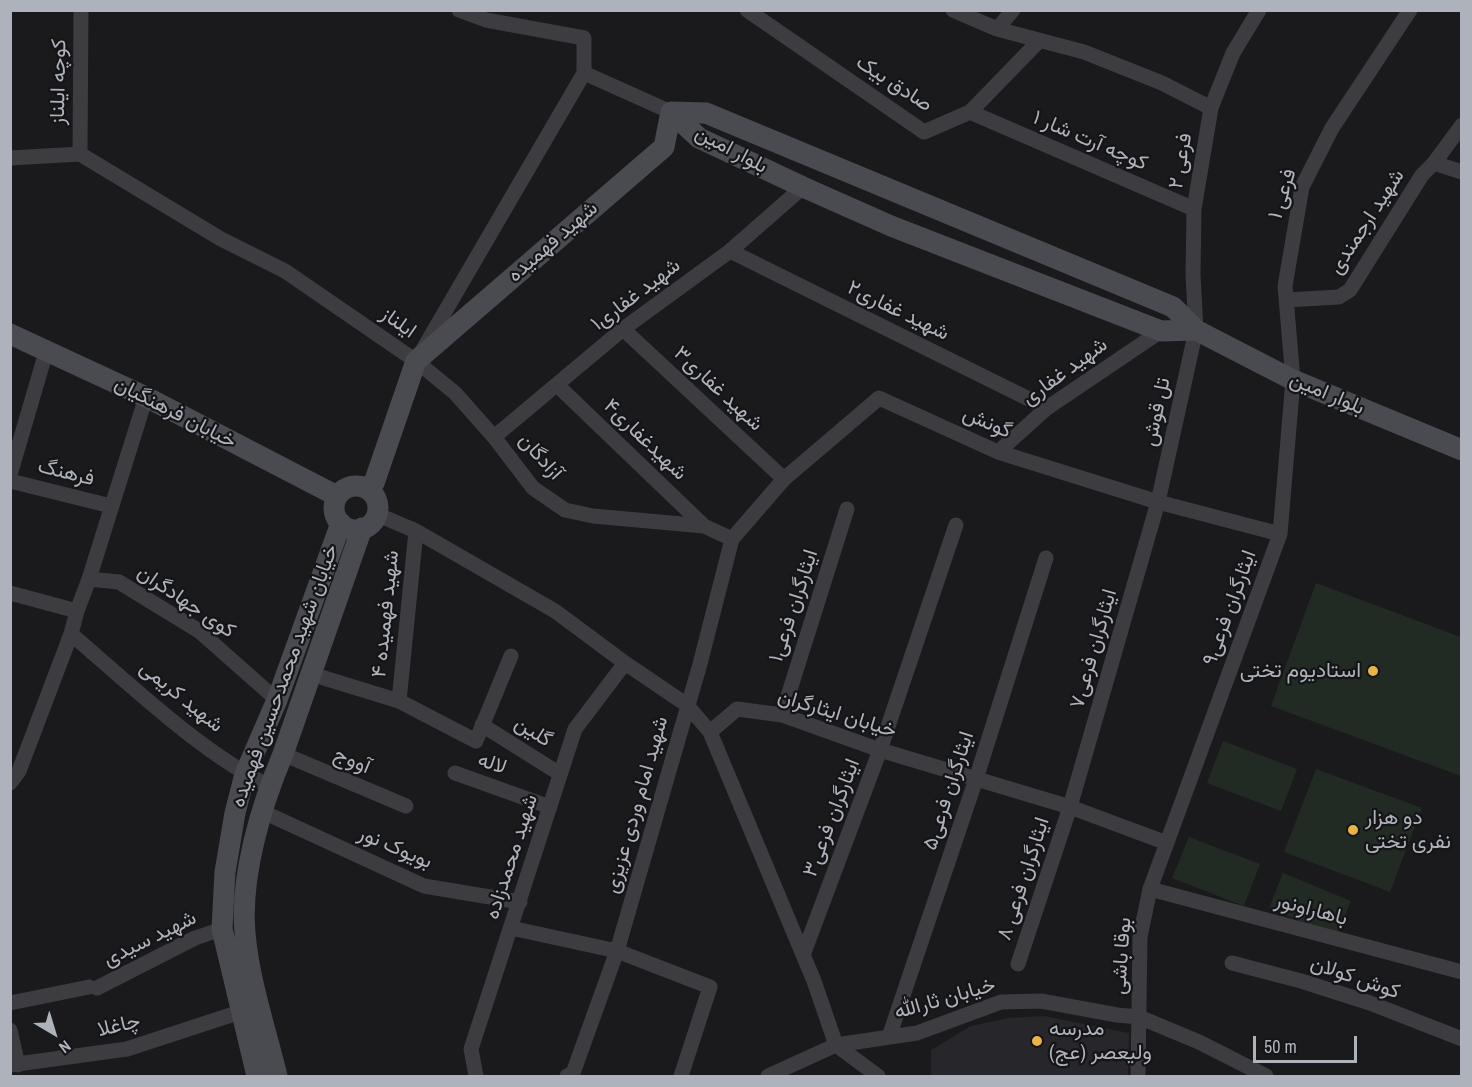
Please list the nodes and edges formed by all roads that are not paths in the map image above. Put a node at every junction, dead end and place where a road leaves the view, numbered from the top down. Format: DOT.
graph roads {
  1 [pos="81,10"];
  2 [pos="747,10"];
  3 [pos="953,10"];
  4 [pos="1013,10"];
  5 [pos="1259,10"];
  6 [pos="1410,10"];
  7 [pos="464,11"];
  8 [pos="997,29"];
  9 [pos="1039,42"];
  10 [pos="584,73"];
  11 [pos="1211,108"];
  12 [pos="970,111"];
  13 [pos="671,112"];
  14 [pos="1461,125"];
  15 [pos="80,154"];
  16 [pos="10,158"];
  17 [pos="1434,163"];
  18 [pos="1461,172"];
  19 [pos="803,187"];
  20 [pos="1194,209"];
  21 [pos="730,251"];
  22 [pos="1286,300"];
  23 [pos="623,329"];
  24 [pos="1196,330"];
  25 [pos="1161,331"];
  26 [pos="10,334"];
  27 [pos="46,352"];
  28 [pos="416,361"];
  29 [pos="1293,380"];
  30 [pos="557,385"];
  31 [pos="146,397"];
  32 [pos="1047,408"];
  33 [pos="494,437"];
  34 [pos="1461,450"];
  35 [pos="998,452"];
  36 [pos="10,476"];
  37 [pos="784,479"];
  38 [pos="10,481"];
  39 [pos="365,488"];
  40 [pos="337,496"];
  41 [pos="1158,502"];
  42 [pos="111,506"];
  43 [pos="847,509"];
  44 [pos="369,521"];
  45 [pos="341,523"];
  46 [pos="956,525"];
  47 [pos="704,526"];
  48 [pos="416,531"];
  49 [pos="1280,534"];
  50 [pos="732,539"];
  51 [pos="1046,558"];
  52 [pos="89,579"];
  53 [pos="10,593"];
  54 [pos="76,611"];
  55 [pos="71,634"];
  56 [pos="511,656"];
  57 [pos="625,663"];
  58 [pos="311,674"];
  59 [pos="277,700"];
  60 [pos="399,701"];
  61 [pos="687,705"];
  62 [pos="782,716"];
  63 [pos="482,725"];
  64 [pos="710,732"];
  65 [pos="880,750"];
  66 [pos="283,754"];
  67 [pos="455,773"];
  68 [pos="245,774"];
  69 [pos="561,774"];
  70 [pos="976,779"];
  71 [pos="10,783"];
  72 [pos="269,786"];
  73 [pos="406,806"];
  74 [pos="550,807"];
  75 [pos="1070,807"];
  76 [pos="261,812"];
  77 [pos="1167,843"];
  78 [pos="1150,889"];
  79 [pos="520,902"];
  80 [pos="511,928"];
  81 [pos="222,929"];
  82 [pos="617,951"];
  83 [pos="803,955"];
  84 [pos="1232,963"];
  85 [pos="1018,964"];
  86 [pos="1461,972"];
  87 [pos="10,1003"];
  88 [pos="234,1014"];
  89 [pos="1140,1017"];
  90 [pos="10,1030"];
  91 [pos="889,1037"];
  92 [pos="1461,1039"];
  93 [pos="836,1045"];
  94 [pos="14,1065"];
  95 [pos="257,1077"];
  96 [pos="277,1077"];
  97 [pos="476,1077"];
  98 [pos="567,1077"];
  99 [pos="681,1077"];
  100 [pos="768,1077"];
  101 [pos="878,1077"];
  102 [pos="1138,1077"];
  103 [pos="1266,1077"];
  1 -- 15 [label="street, کوچه ایلناز"];
  2 -- 12 [label="street, صادق بیک"];
  3 -- 8 [label="street"];
  4 -- 8 [label="street"];
  5 -- 11 [label="street, فرعی ۲"];
  6 -- 22 [label="street, فرعی ۱"];
  7 -- 10 [label="street"];
  8 -- 9 [label="street"];
  9 -- 11 [label="street"];
  9 -- 12 [label="street, صادق بیک"];
  10 -- 13 [label="street"];
  10 -- 28 [label="street, ایلناز"];
  11 -- 20 [label="street, فرعی ۲"];
  12 -- 20 [label="street, کوچه آرت شار ۱"];
  13 -- 19 [label="main road, بلوار امین"];
  13 -- 24 [label="main road, بلوار امین"];
  13 -- 28 [label="main road, شهید فهمیده"];
  14 -- 17 [label="street, شهید ارجمندی"];
  15 -- 16 [label="street"];
  15 -- 28 [label="street, ایلناز"];
  17 -- 18 [label="street"];
  17 -- 22 [label="street, شهید ارجمندی"];
  19 -- 21 [label="street, شهید غفاری۱"];
  19 -- 25 [label="main road, بلوار امین"];
  20 -- 24 [label="street, فرعی ۲"];
  21 -- 23 [label="street, شهید غفاری۱"];
  21 -- 32 [label="street, شهید غفاری۲"];
  22 -- 29 [label="street, فرعی ۱"];
  23 -- 30 [label="street, شهید غفاری۱"];
  23 -- 37 [label="street, شهید غفاری۳"];
  24 -- 25 [label="main road, بلوار امین"];
  24 -- 29 [label="main road, بلوار امین"];
  24 -- 41 [label="street, تل قوش"];
  25 -- 32 [label="street, شهید غفاری"];
  26 -- 27 [label="main road, خیابان فرهنگیان"];
  27 -- 31 [label="main road, خیابان فرهنگیان"];
  27 -- 36 [label="street"];
  28 -- 33 [label="street, آزادگان"];
  28 -- 39 [label="main road"];
  29 -- 34 [label="main road, بلوار امین"];
  29 -- 49 [label="street, ایثارگران فرعی۹"];
  30 -- 33 [label="street, شهید غفاری۱"];
  30 -- 47 [label="street, شهیدغفاری۴"];
  31 -- 40 [label="main road, خیابان فرهنگیان"];
  31 -- 42 [label="street"];
  32 -- 35 [label="street, شهید غفاری"];
  33 -- 47 [label="street, آزادگان"];
  35 -- 37 [label="street, گونش"];
  35 -- 41 [label="street, گونش"];
  37 -- 50 [label="street, گونش"];
  38 -- 42 [label="street, فرهنگ"];
  39 -- 40 [label="main road"];
  39 -- 44 [label="main road"];
  40 -- 45 [label="main road"];
  41 -- 49 [label="street, گونش"];
  41 -- 75 [label="street, ایثارگران فرعی۷"];
  42 -- 52 [label="street"];
  43 -- 62 [label="street, ایثارگران فرعی۱"];
  44 -- 45 [label="main road"];
  44 -- 48 [label="street"];
  44 -- 58 [label="main road, خیابان شهید محمدحسین فهمیده"];
  45 -- 59 [label="main road, خیابان شهید محمدحسین فهمیده"];
  46 -- 65 [label="street, ایثارگران فرعی۳"];
  47 -- 50 [label="street, آزادگان"];
  48 -- 57 [label="street"];
  48 -- 60 [label="street, شهید فهمیده ۴"];
  49 -- 77 [label="street, ایثارگران فرعی۹"];
  50 -- 61 [label="street, شهید امام وردی عزیزی"];
  51 -- 70 [label="street, ایثارگران فرعی۵"];
  52 -- 54 [label="street"];
  52 -- 59 [label="street, کوی جهادگران"];
  53 -- 54 [label="street"];
  54 -- 55 [label="street"];
  55 -- 68 [label="street, شهید کریمی"];
  55 -- 71 [label="street"];
  56 -- 63 [label="street"];
  57 -- 61 [label="street"];
  57 -- 69 [label="street, شهید محمدزاده"];
  58 -- 60 [label="street"];
  58 -- 66 [label="main road, خیابان شهید محمدحسین فهمیده"];
  59 -- 68 [label="main road, خیابان شهید محمدحسین فهمیده"];
  60 -- 63 [label="street"];
  61 -- 64 [label="street"];
  61 -- 82 [label="street, شهید امام وردی عزیزی"];
  62 -- 64 [label="street, خیابان ایثارگران"];
  62 -- 65 [label="street, خیابان ایثارگران"];
  63 -- 69 [label="street, گلین"];
  64 -- 83 [label="street"];
  65 -- 70 [label="street, خیابان ایثارگران"];
  65 -- 83 [label="street, ایثارگران فرعی۳"];
  66 -- 72 [label="main road, خیابان شهید محمدحسین فهمیده"];
  66 -- 73 [label="street, آووج"];
  67 -- 74 [label="street, لاله"];
  68 -- 72 [label="street, شهید کریمی"];
  68 -- 81 [label="main road, خیابان شهید محمدحسین فهمیده"];
  69 -- 74 [label="street, شهید محمدزاده"];
  70 -- 75 [label="street, خیابان ایثارگران"];
  70 -- 91 [label="street, ایثارگران فرعی۵"];
  72 -- 76 [label="main road, خیابان شهید محمدحسین فهمیده"];
  74 -- 79 [label="street, شهید محمدزاده"];
  75 -- 77 [label="street, خیابان ایثارگران"];
  75 -- 85 [label="street, ایثارگران فرعی ۸"];
  76 -- 79 [label="street, بویوک نور"];
  76 -- 96 [label="main road, خیابان شهید محمدحسین فهمیده"];
  77 -- 78 [label="street, بوقا باشی"];
  78 -- 86 [label="street, باهاراونور"];
  78 -- 89 [label="street, بوقا باشی"];
  79 -- 80 [label="street, شهید محمدزاده"];
  80 -- 82 [label="street"];
  80 -- 97 [label="street, شهید محمدزاده"];
  81 -- 87 [label="street, شهید سیدی"];
  81 -- 95 [label="main road, خیابان شهید محمدحسین فهمیده"];
  82 -- 98 [label="street, شهید امام وردی عزیزی"];
  82 -- 99 [label="street"];
  83 -- 93 [label="street"];
  84 -- 92 [label="street, کوش کولان"];
  88 -- 94 [label="street, چاغلا"];
  89 -- 91 [label="street, خیابان ثارالله"];
  89 -- 102 [label="street, بوقا باشی"];
  89 -- 103 [label="street, خیابان ثارالله"];
  90 -- 94 [label="street"];
  91 -- 93 [label="street, خیابان ثارالله"];
  93 -- 100 [label="street, خیابان ثارالله"];
  93 -- 101 [label="street"];
}
